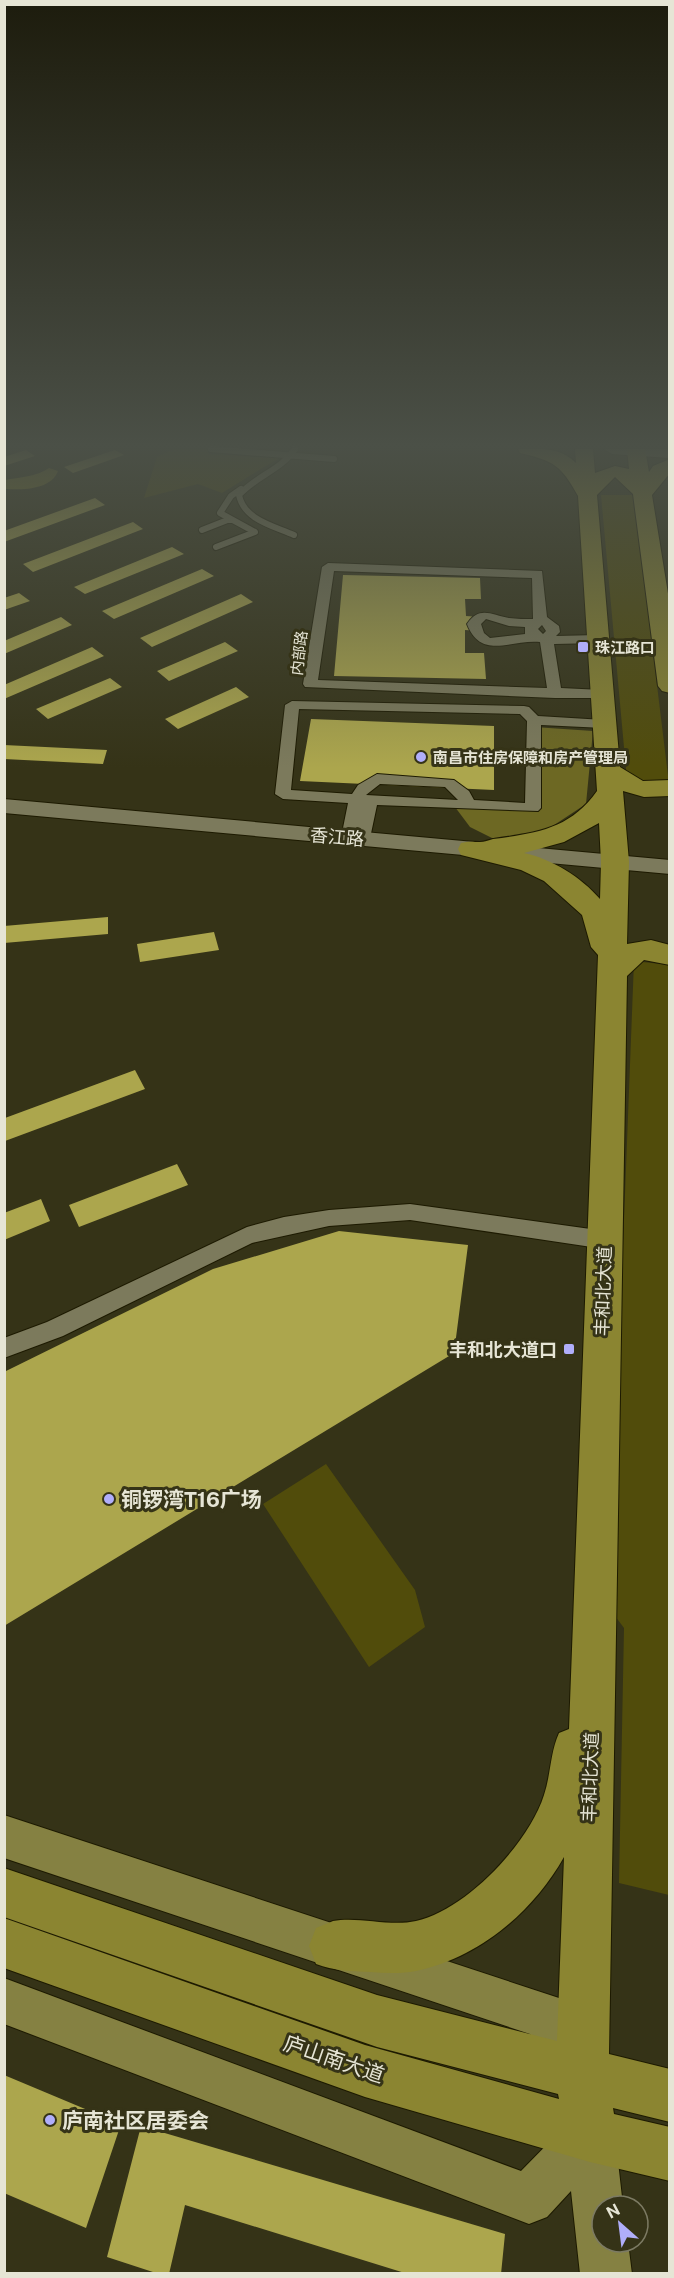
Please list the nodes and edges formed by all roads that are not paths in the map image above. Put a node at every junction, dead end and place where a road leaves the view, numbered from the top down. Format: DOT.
graph roads {
  1 [pos="590,555"];
  2 [pos="651,555"];
  3 [pos="548,623"];
  4 [pos="594,630"];
  5 [pos="541,638"];
  6 [pos="669,686"];
  7 [pos="555,694"];
  8 [pos="604,716"];
  9 [pos="534,722"];
  10 [pos="608,780"];
  11 [pos="669,788"];
  12 [pos="363,800"];
  13 [pos="468,805"];
  14 [pos="4,806"];
  15 [pos="356,838"];
  16 [pos="471,849"];
  17 [pos="615,862"];
  18 [pos="669,867"];
  19 [pos="669,955"];
  20 [pos="612,975"];
  21 [pos="605,1240"];
  22 [pos="4,1347"];
  23 [pos="594,1650"];
  24 [pos="4,1836"];
  25 [pos="4,1892"];
  26 [pos="4,1943"];
  27 [pos="334,1946"];
  28 [pos="4,2001"];
  29 [pos="582,2074"];
  30 [pos="669,2096"];
  31 [pos="590,2134"];
  32 [pos="669,2154"];
  33 [pos="597,2194"];
  34 [pos="604,2254"];
  35 [pos="606,2274"];
  1 -- 4 [label="highway, 丰和北大道"];
  2 -- 6 [label="highway"];
  3 -- 5 [label="street"];
  3 -- 5 [label="street"];
  3 -- 7 [label="street, 内部路"];
  4 -- 5 [label="street"];
  4 -- 8 [label="highway, 丰和北大道"];
  5 -- 7 [label="street"];
  7 -- 8 [label="street, 内部路"];
  8 -- 9 [label="street"];
  8 -- 10 [label="highway, 丰和北大道"];
  9 -- 12 [label="street"];
  9 -- 13 [label="street"];
  10 -- 11 [label="highway"];
  10 -- 16 [label="highway"];
  10 -- 17 [label="highway, 丰和北大道"];
  12 -- 13 [label="street"];
  12 -- 13 [label="street"];
  12 -- 15 [label="street"];
  14 -- 15 [label="main road, 香江路"];
  15 -- 16 [label="main road, 香江路"];
  16 -- 17 [label="main road, 香江路"];
  16 -- 20 [label="highway"];
  17 -- 18 [label="main road, 香江路"];
  17 -- 20 [label="highway, 丰和北大道"];
  19 -- 20 [label="highway"];
  20 -- 21 [label="highway, 丰和北大道"];
  21 -- 22 [label="street"];
  21 -- 23 [label="highway, 丰和北大道"];
  23 -- 27 [label="highway"];
  23 -- 29 [label="highway, 丰和北大道"];
  24 -- 27 [label="main road"];
  25 -- 29 [label="highway"];
  26 -- 31 [label="highway, 庐山南大道"];
  27 -- 29 [label="main road"];
  28 -- 31 [label="main road"];
  29 -- 30 [label="highway"];
  29 -- 31 [label="highway, 丰和北大道"];
  31 -- 32 [label="highway, 庐山南大道"];
  31 -- 33 [label="main road"];
  34 -- 35 [label="main road"];
}
